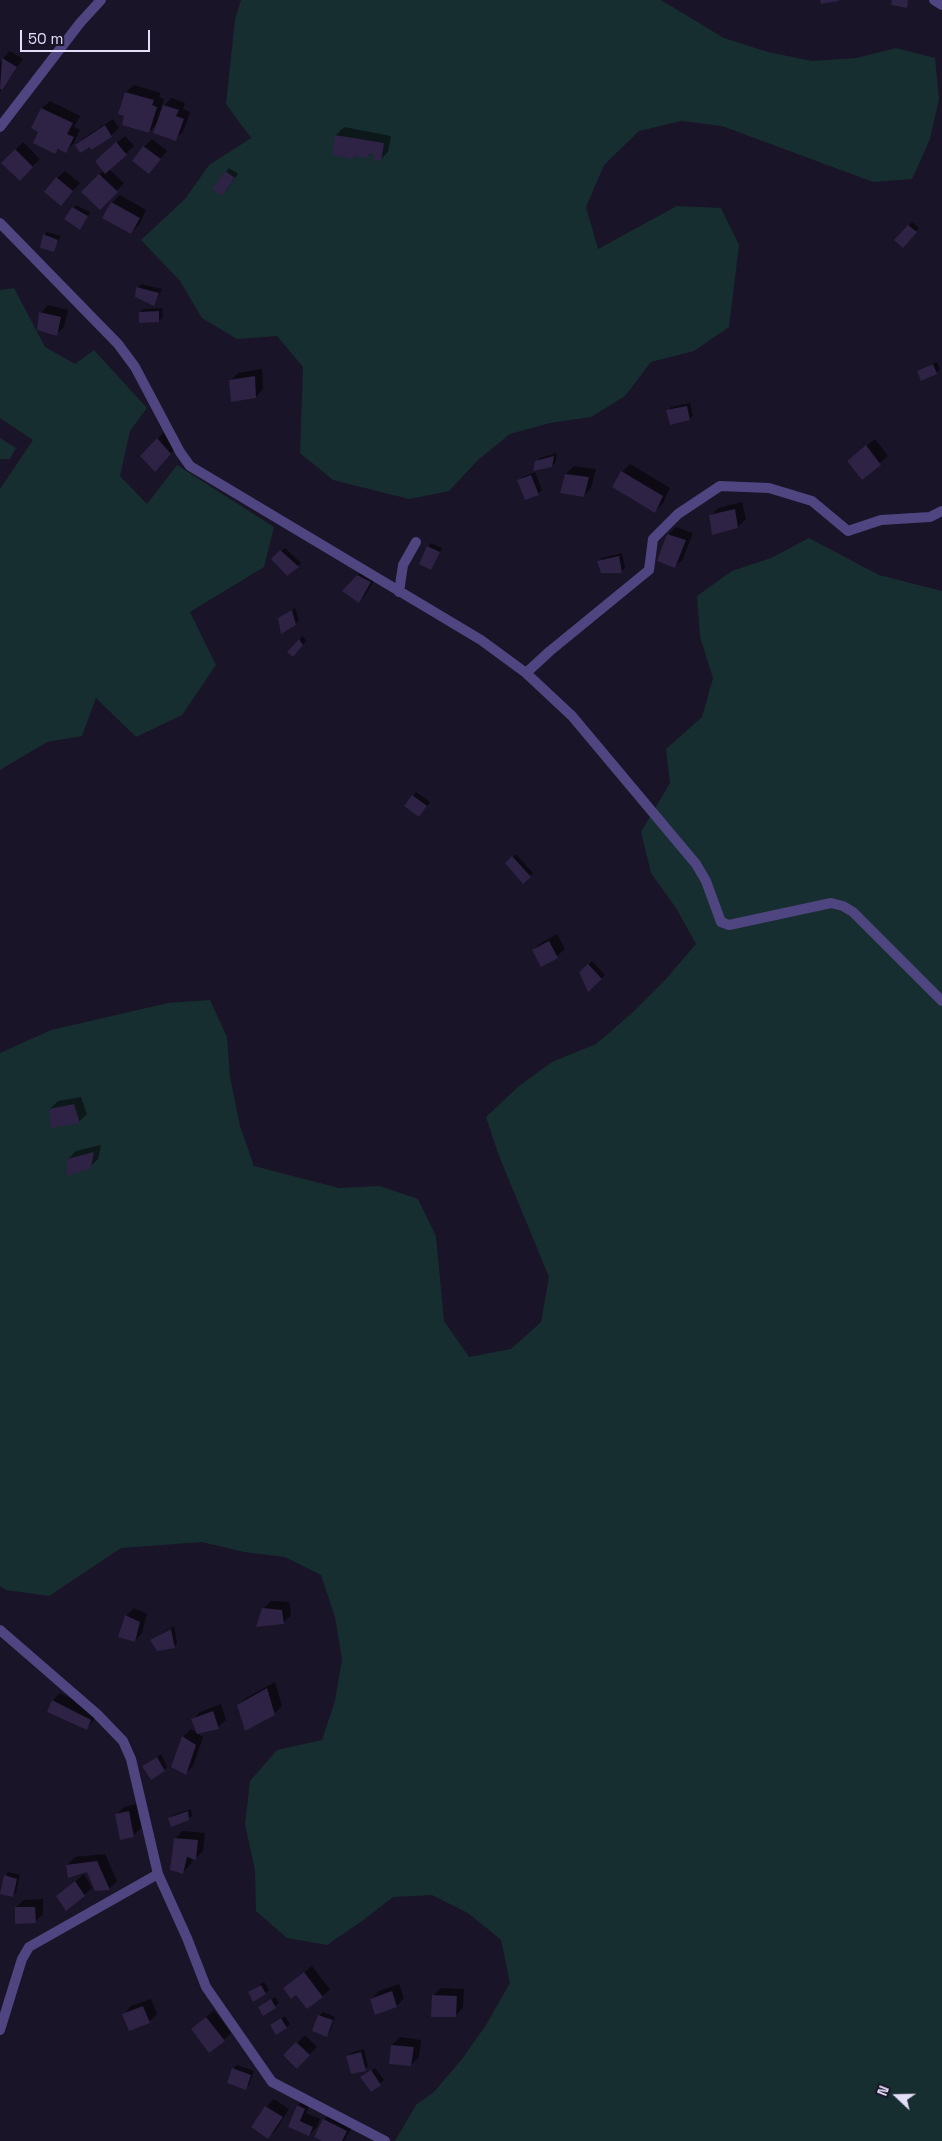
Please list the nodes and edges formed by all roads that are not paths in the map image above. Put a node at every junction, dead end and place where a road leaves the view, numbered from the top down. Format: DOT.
graph roads {
  1 [pos="101,0"];
  2 [pos="934,0"];
  3 [pos="942,6"];
  4 [pos="0,127"];
  5 [pos="0,223"];
  6 [pos="942,511"];
  7 [pos="416,542"];
  8 [pos="400,592"];
  9 [pos="526,673"];
  10 [pos="942,1000"];
  11 [pos="0,1630"];
  12 [pos="158,1874"];
  13 [pos="0,2030"];
  14 [pos="385,2141"];
  1 -- 4 [label="street"];
  2 -- 3 [label="street"];
  5 -- 8 [label="street"];
  6 -- 9 [label="street"];
  7 -- 8 [label="street"];
  8 -- 9 [label="street"];
  9 -- 10 [label="street"];
  11 -- 12 [label="street"];
  12 -- 13 [label="street"];
  12 -- 14 [label="street"];
}
